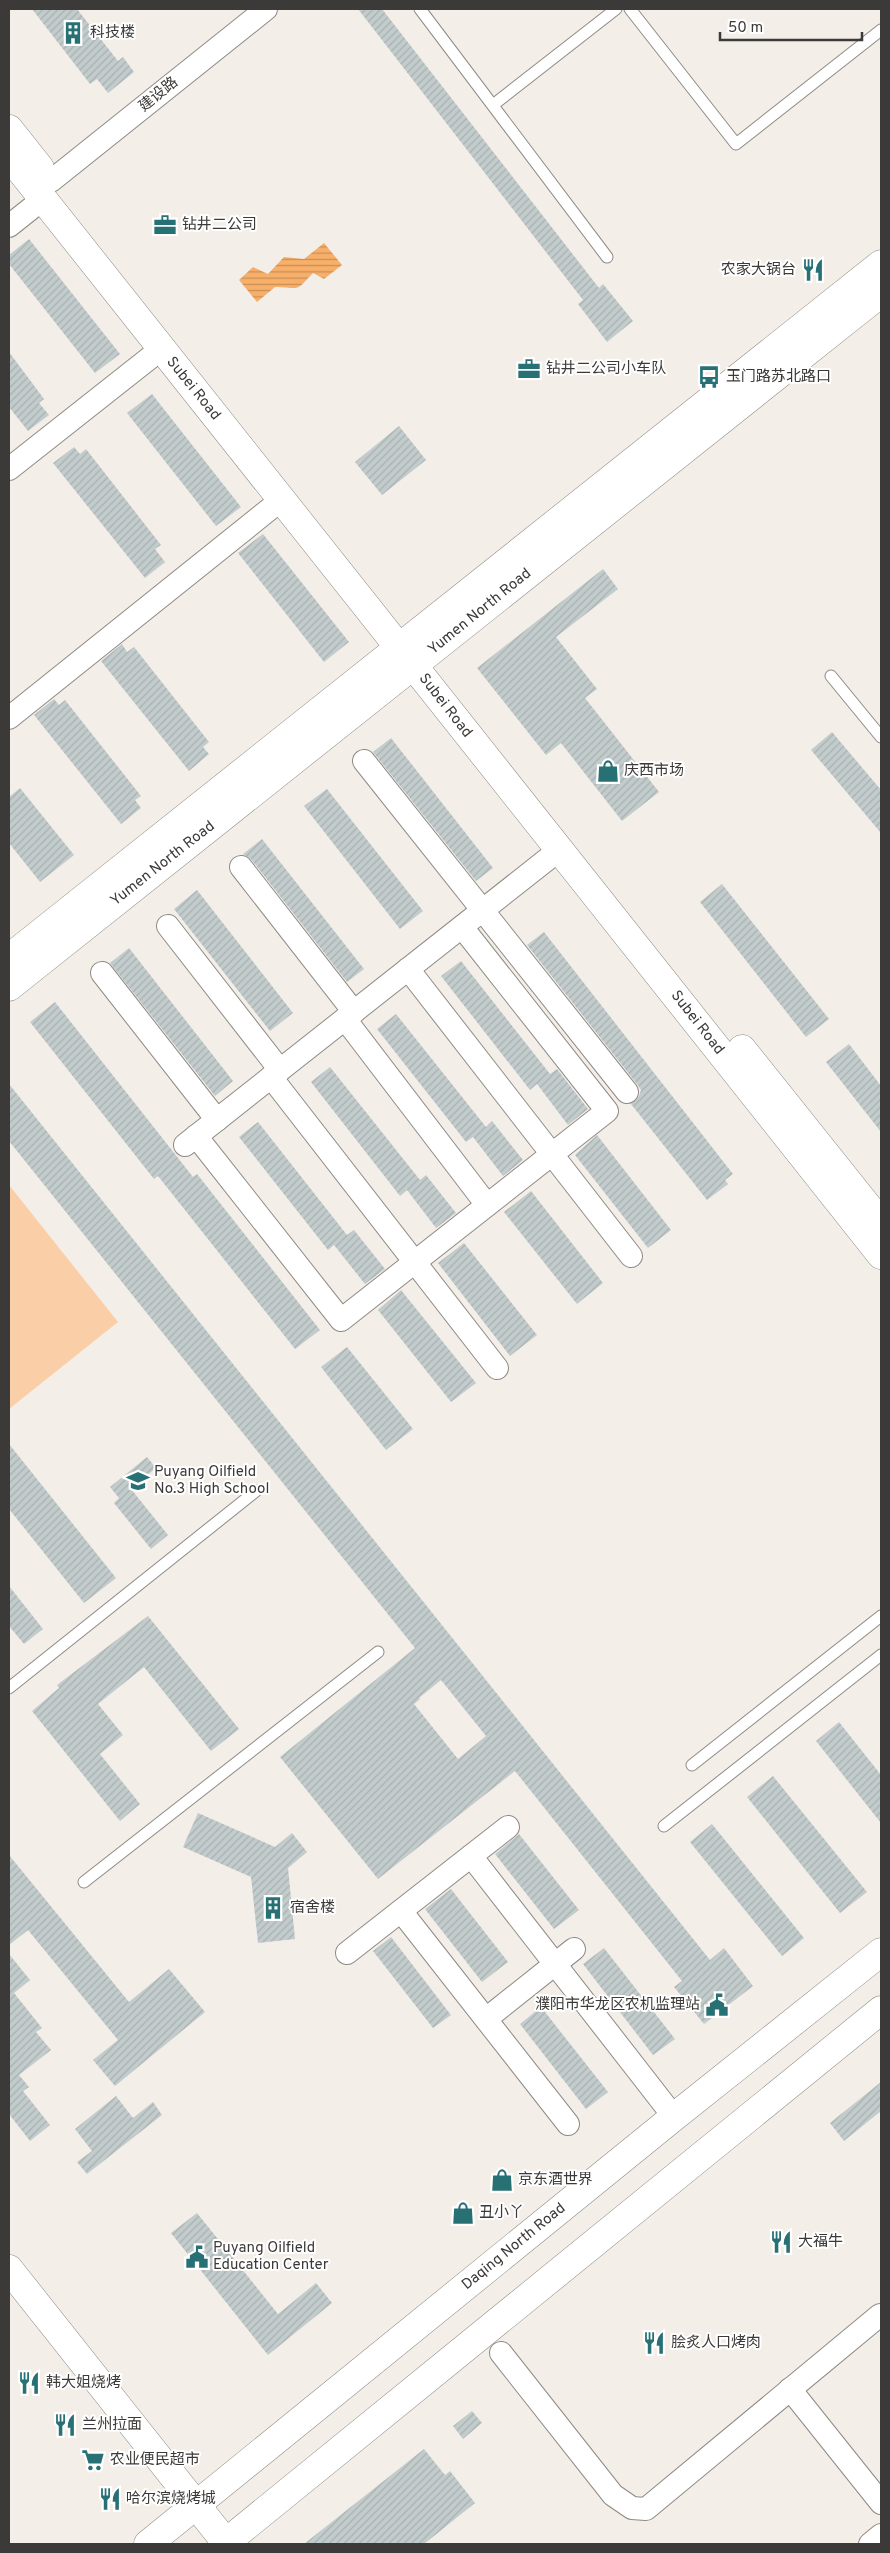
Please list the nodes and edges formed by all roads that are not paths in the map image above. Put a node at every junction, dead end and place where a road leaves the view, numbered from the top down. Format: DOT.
graph roads {
  1 [pos="266,9"];
  2 [pos="420,9"];
  3 [pos="616,9"];
  4 [pos="630,9"];
  5 [pos="881,30"];
  6 [pos="493,105"];
  7 [pos="9,129"];
  8 [pos="9,156"];
  9 [pos="47,190"];
  10 [pos="9,226"];
  11 [pos="608,257"];
  12 [pos="881,264"];
  13 [pos="881,293"];
  14 [pos="161,349"];
  15 [pos="9,469"];
  16 [pos="281,500"];
  17 [pos="412,651"];
  18 [pos="831,676"];
  19 [pos="9,718"];
  20 [pos="881,737"];
  21 [pos="364,761"];
  22 [pos="559,850"];
  23 [pos="240,868"];
  24 [pos="483,910"];
  25 [pos="168,926"];
  26 [pos="462,927"];
  27 [pos="9,958"];
  28 [pos="408,969"];
  29 [pos="102,973"];
  30 [pos="9,987"];
  31 [pos="349,1016"];
  32 [pos="276,1074"];
  33 [pos="627,1092"];
  34 [pos="217,1120"];
  35 [pos="552,1153"];
  36 [pos="487,1205"];
  37 [pos="881,1223"];
  38 [pos="881,1255"];
  39 [pos="631,1256"];
  40 [pos="414,1262"];
  41 [pos="496,1368"];
  42 [pos="256,1491"];
  43 [pos="881,1616"];
  44 [pos="378,1652"];
  45 [pos="881,1655"];
  46 [pos="9,1688"];
  47 [pos="692,1765"];
  48 [pos="664,1826"];
  49 [pos="508,1827"];
  50 [pos="471,1856"];
  51 [pos="84,1882"];
  52 [pos="401,1911"];
  53 [pos="574,1949"];
  54 [pos="881,1952"];
  55 [pos="347,1953"];
  56 [pos="555,1964"];
  57 [pos="881,2010"];
  58 [pos="486,2019"];
  59 [pos="674,2116"];
  60 [pos="568,2124"];
  61 [pos="9,2269"];
  62 [pos="9,2299"];
  63 [pos="880,2315"];
  64 [pos="501,2353"];
  65 [pos="790,2389"];
  66 [pos="881,2503"];
  67 [pos="190,2510"];
  68 [pos="881,2535"];
  69 [pos="148,2544"];
  70 [pos="221,2544"];
  71 [pos="870,2544"];
  1 -- 9 [label="street, 建设路"];
  2 -- 6 [label="lane"];
  3 -- 6 [label="lane"];
  4 -- 5 [label="lane"];
  6 -- 11 [label="lane"];
  7 -- 9 [label="street, Subei Road"];
  8 -- 9 [label="street, Subei Road"];
  9 -- 10 [label="street, 建设路"];
  9 -- 14 [label="street, Subei Road"];
  9 -- 17 [label="street, Subei Road"];
  12 -- 17 [label="street, Yumen North Road"];
  13 -- 17 [label="street, Yumen North Road"];
  14 -- 15 [label="street"];
  14 -- 16 [label="street, Subei Road"];
  16 -- 17 [label="street, Subei Road"];
  16 -- 19 [label="street"];
  17 -- 22 [label="street, Subei Road"];
  17 -- 27 [label="street, Yumen North Road"];
  17 -- 30 [label="street, Yumen North Road"];
  17 -- 37 [label="street, Subei Road"];
  18 -- 20 [label="lane"];
  21 -- 24 [label="street"];
  22 -- 24 [label="street"];
  22 -- 38 [label="street, Subei Road"];
  23 -- 31 [label="street"];
  24 -- 26 [label="street"];
  24 -- 33 [label="street"];
  25 -- 32 [label="street"];
  26 -- 28 [label="street"];
  26 -- 35 [label="street"];
  28 -- 31 [label="street"];
  28 -- 35 [label="street"];
  29 -- 34 [label="street"];
  31 -- 32 [label="street"];
  31 -- 36 [label="street"];
  32 -- 34 [label="street"];
  32 -- 40 [label="street"];
  34 -- 40 [label="street"];
  35 -- 36 [label="street"];
  35 -- 39 [label="street"];
  36 -- 40 [label="street"];
  40 -- 41 [label="street"];
  42 -- 46 [label="lane"];
  43 -- 47 [label="lane"];
  44 -- 51 [label="lane"];
  45 -- 48 [label="lane"];
  49 -- 50 [label="street"];
  50 -- 52 [label="street"];
  50 -- 56 [label="street"];
  52 -- 55 [label="street"];
  52 -- 58 [label="street"];
  53 -- 56 [label="street"];
  54 -- 59 [label="street, Daqing North Road"];
  56 -- 58 [label="street"];
  56 -- 59 [label="street"];
  57 -- 70 [label="street"];
  58 -- 60 [label="street"];
  59 -- 67 [label="street, Daqing North Road"];
  61 -- 67 [label="street"];
  62 -- 67 [label="street"];
  63 -- 65 [label="street"];
  64 -- 65 [label="street"];
  65 -- 66 [label="street"];
  67 -- 69 [label="street, Daqing North Road"];
  67 -- 70 [label="street"];
  68 -- 71 [label="street"];
}
